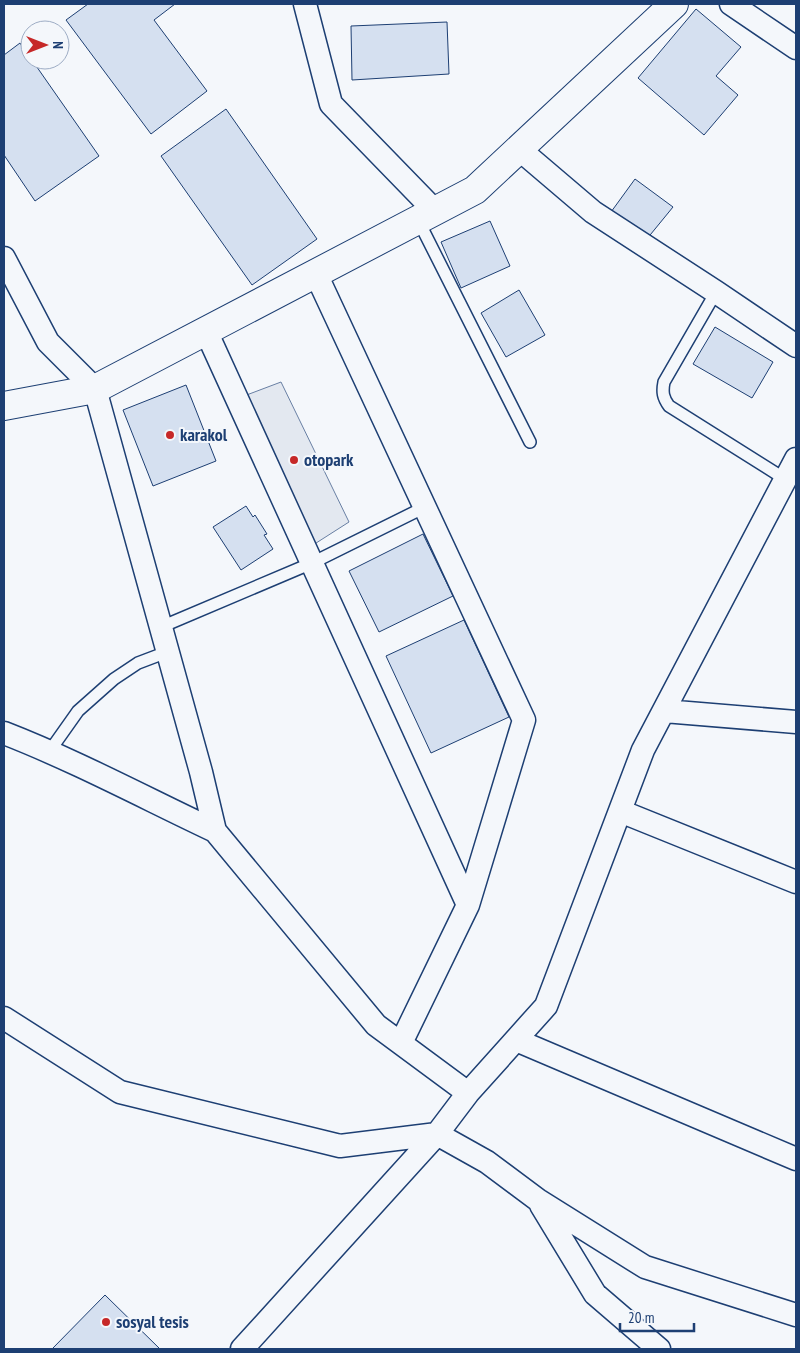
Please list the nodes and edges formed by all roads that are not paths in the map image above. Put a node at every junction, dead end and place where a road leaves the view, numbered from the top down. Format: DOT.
graph roads {
  1 [pos="305,4"];
  2 [pos="674,4"];
  3 [pos="731,4"];
  4 [pos="796,48"];
  5 [pos="519,149"];
  6 [pos="426,216"];
  7 [pos="4,258"];
  8 [pos="316,274"];
  9 [pos="716,292"];
  10 [pos="206,331"];
  11 [pos="796,346"];
  12 [pos="95,389"];
  13 [pos="4,406"];
  14 [pos="530,442"];
  15 [pos="796,459"];
  16 [pos="785,479"];
  17 [pos="425,507"];
  18 [pos="312,563"];
  19 [pos="161,627"];
  20 [pos="167,652"];
  21 [pos="664,711"];
  22 [pos="796,722"];
  23 [pos="4,733"];
  24 [pos="49,752"];
  25 [pos="620,811"];
  26 [pos="215,832"];
  27 [pos="796,882"];
  28 [pos="468,905"];
  29 [pos="4,1018"];
  30 [pos="516,1040"];
  31 [pos="401,1043"];
  32 [pos="468,1093"];
  33 [pos="437,1134"];
  34 [pos="796,1159"];
  35 [pos="538,1200"];
  36 [pos="796,1315"];
  37 [pos="242,1349"];
  38 [pos="659,1349"];
  1 -- 6 [label="street"];
  2 -- 5 [label="street"];
  3 -- 4 [label="street"];
  5 -- 6 [label="street"];
  5 -- 9 [label="street"];
  6 -- 8 [label="street"];
  6 -- 14 [label="lane"];
  7 -- 12 [label="street"];
  8 -- 10 [label="street"];
  8 -- 17 [label="street"];
  9 -- 11 [label="street"];
  9 -- 16 [label="lane"];
  10 -- 12 [label="street"];
  10 -- 18 [label="street"];
  12 -- 13 [label="street"];
  12 -- 19 [label="street"];
  15 -- 16 [label="street"];
  16 -- 21 [label="street"];
  17 -- 18 [label="lane"];
  17 -- 28 [label="street"];
  18 -- 19 [label="lane"];
  18 -- 28 [label="street"];
  19 -- 20 [label="street"];
  20 -- 24 [label="lane"];
  20 -- 26 [label="street"];
  21 -- 22 [label="street"];
  21 -- 25 [label="street"];
  23 -- 24 [label="street"];
  24 -- 26 [label="street"];
  25 -- 27 [label="street"];
  25 -- 30 [label="street"];
  26 -- 31 [label="street"];
  28 -- 31 [label="street"];
  29 -- 33 [label="street"];
  30 -- 32 [label="street"];
  30 -- 34 [label="street"];
  31 -- 32 [label="street"];
  32 -- 33 [label="street"];
  33 -- 35 [label="street"];
  33 -- 37 [label="street"];
  35 -- 36 [label="street"];
  35 -- 38 [label="street"];
}
